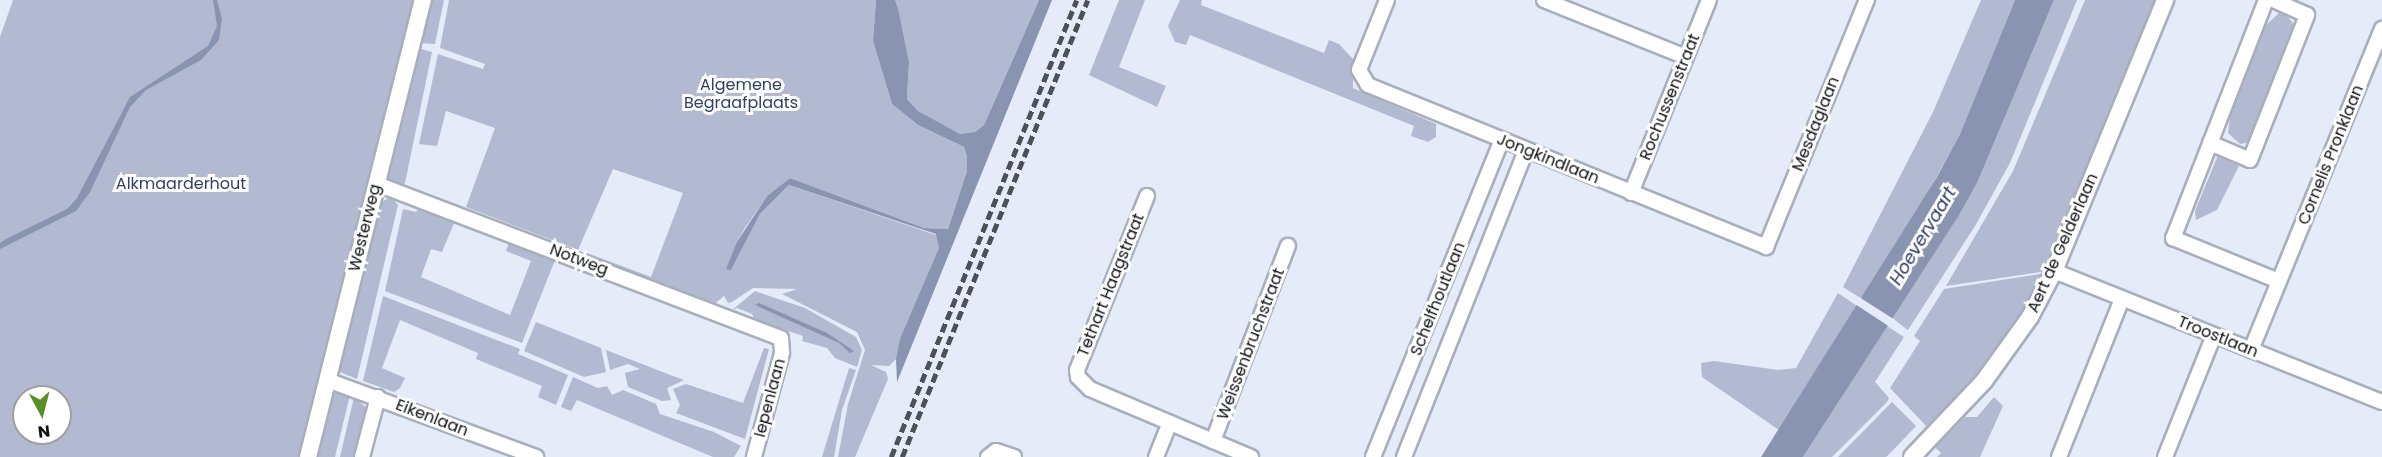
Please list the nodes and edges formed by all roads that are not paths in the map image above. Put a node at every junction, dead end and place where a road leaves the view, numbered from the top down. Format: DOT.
graph roads {
  1 [pos="423,0"];
  2 [pos="1387,0"];
  3 [pos="1544,0"];
  4 [pos="1708,0"];
  5 [pos="1867,0"];
  6 [pos="2165,0"];
  7 [pos="2266,0"];
  8 [pos="2274,0"];
  9 [pos="2381,32"];
  10 [pos="1686,57"];
  11 [pos="1502,140"];
  12 [pos="2210,143"];
  13 [pos="1526,150"];
  14 [pos="376,184"];
  15 [pos="1630,193"];
  16 [pos="1147,196"];
  17 [pos="1288,246"];
  18 [pos="1766,248"];
  19 [pos="2054,271"];
  20 [pos="2279,281"];
  21 [pos="2122,299"];
  22 [pos="2214,335"];
  23 [pos="780,338"];
  24 [pos="2251,350"];
  25 [pos="327,380"];
  26 [pos="378,397"];
  27 [pos="2382,402"];
  28 [pos="1170,423"];
  29 [pos="1213,441"];
  30 [pos="308,457"];
  31 [pos="362,457"];
  32 [pos="536,457"];
  33 [pos="754,457"];
  34 [pos="988,457"];
  35 [pos="1014,457"];
  36 [pos="1156,457"];
  37 [pos="1251,457"];
  38 [pos="1373,457"];
  39 [pos="1404,457"];
  40 [pos="1912,457"];
  41 [pos="2059,457"];
  42 [pos="2165,457"];
  1 -- 14 [label="street, Westerweg"];
  2 -- 11 [label="street, Jongkindlaan"];
  3 -- 10 [label="street"];
  4 -- 10 [label="street, Rochussenstraat"];
  5 -- 18 [label="street, Mesdaglaan"];
  6 -- 19 [label="street, Aert de Gelderlaan"];
  7 -- 12 [label="street"];
  8 -- 12 [label="street"];
  9 -- 20 [label="street, Cornelis Pronklaan"];
  10 -- 15 [label="street, Rochussenstraat"];
  11 -- 13 [label="street, Jongkindlaan"];
  11 -- 38 [label="street, Schelfhoutlaan"];
  12 -- 20 [label="street"];
  13 -- 15 [label="street, Jongkindlaan"];
  13 -- 39 [label="street, Schelfhoutlaan"];
  14 -- 23 [label="street, Notweg"];
  14 -- 25 [label="street, Westerweg"];
  15 -- 18 [label="street, Jongkindlaan"];
  16 -- 28 [label="street, Tethart Haagstraat"];
  17 -- 29 [label="street, Weissenbruchstraat"];
  19 -- 21 [label="street, Troostlaan"];
  19 -- 40 [label="street, Aert de Gelderlaan"];
  20 -- 24 [label="street, Cornelis Pronklaan"];
  21 -- 22 [label="street, Troostlaan"];
  21 -- 41 [label="street"];
  22 -- 24 [label="street, Troostlaan"];
  22 -- 42 [label="street"];
  23 -- 33 [label="street, Iepenlaan"];
  24 -- 27 [label="street, Troostlaan"];
  25 -- 26 [label="street, Eikenlaan"];
  25 -- 30 [label="street, Westerweg"];
  26 -- 31 [label="street"];
  26 -- 32 [label="street, Eikenlaan"];
  28 -- 29 [label="street"];
  28 -- 36 [label="street"];
  29 -- 37 [label="street"];
  34 -- 35 [label="street"];
}
